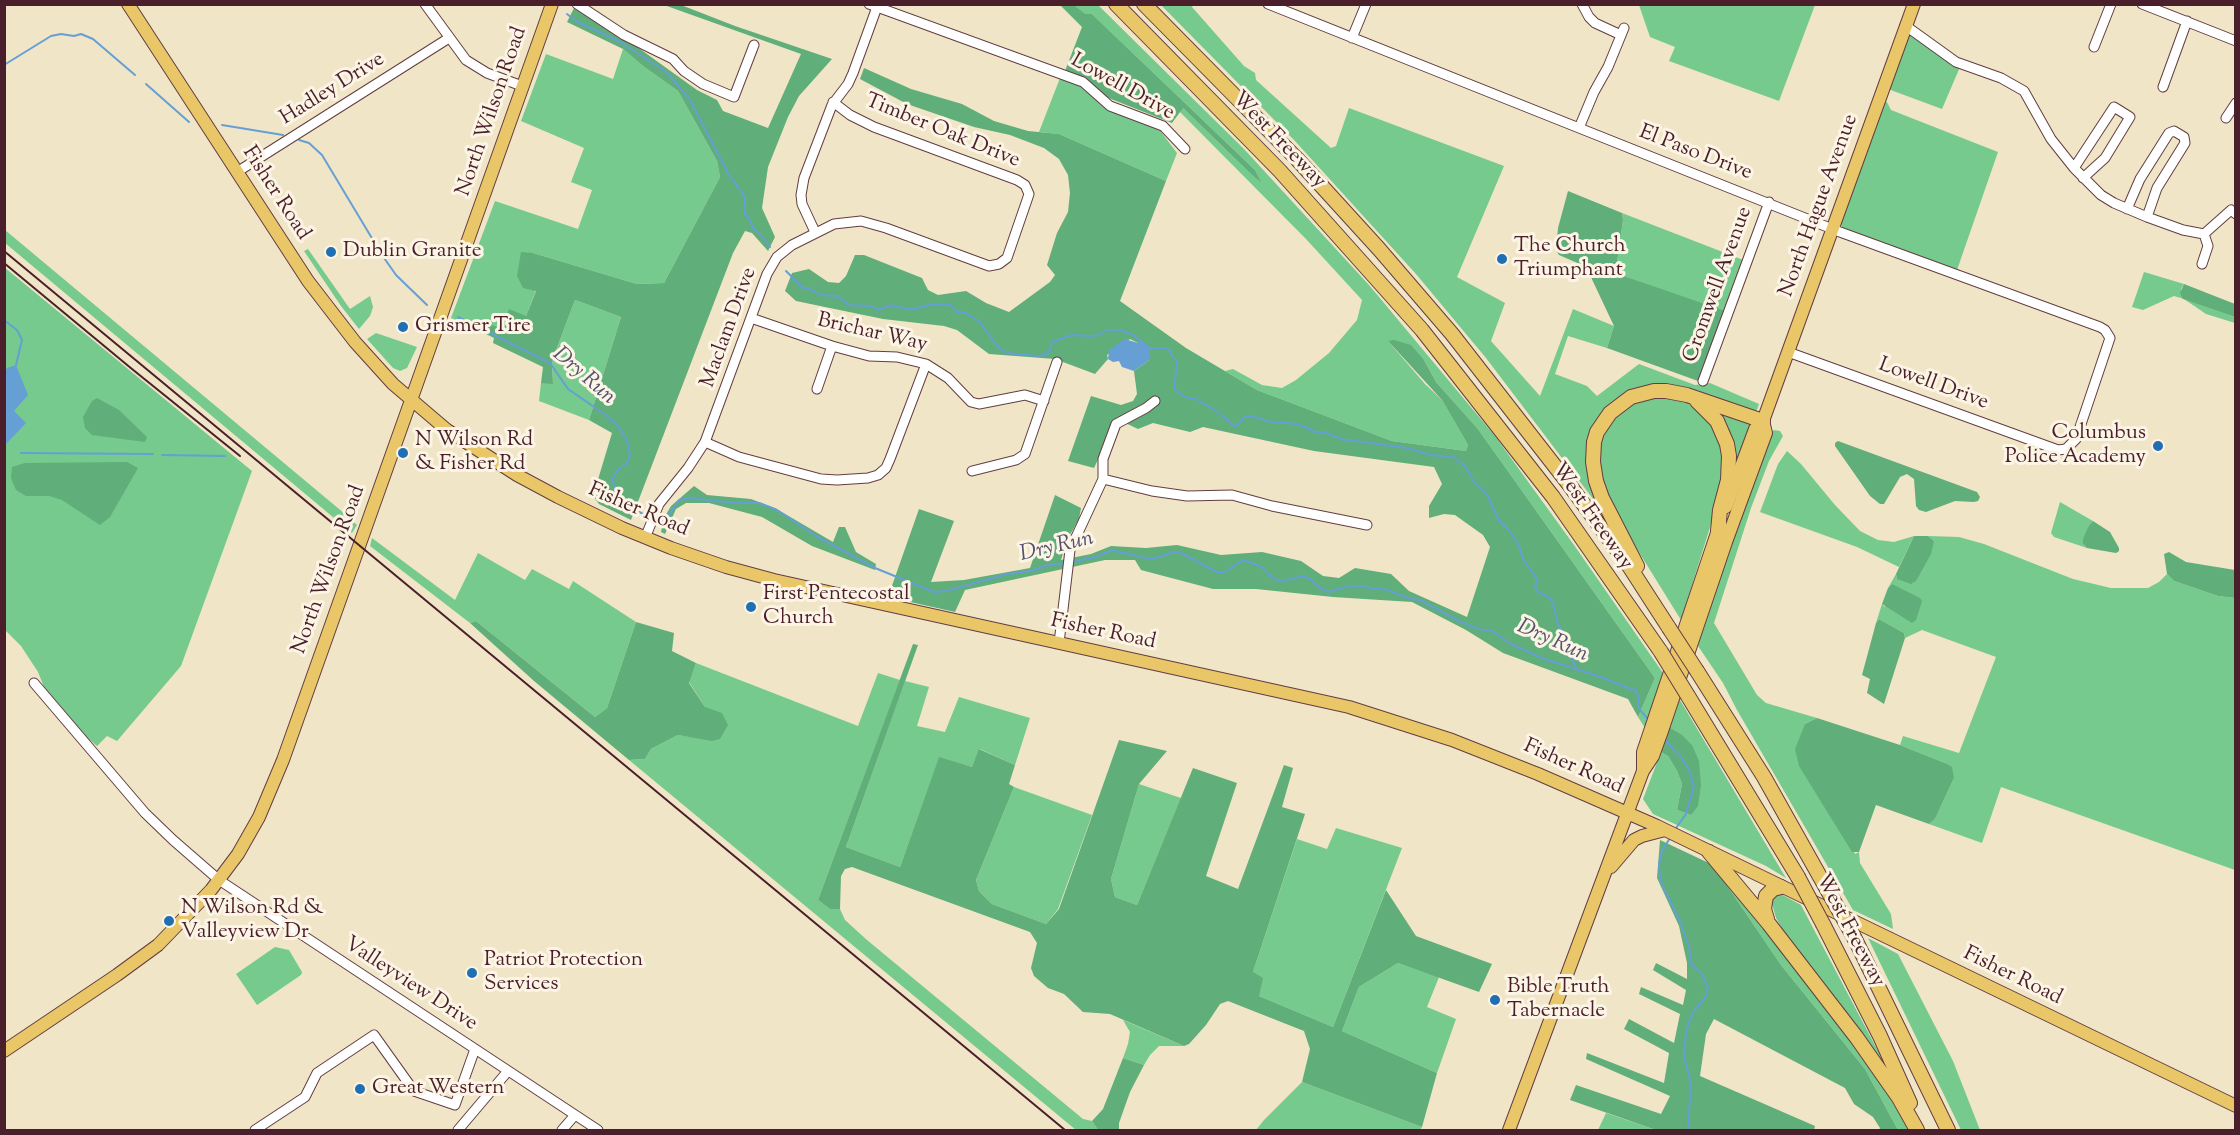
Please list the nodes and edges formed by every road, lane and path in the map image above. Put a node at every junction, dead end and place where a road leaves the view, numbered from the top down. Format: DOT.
graph roads {
  1 [pos="128,4"];
  2 [pos="425,4"];
  3 [pos="552,4"];
  4 [pos="577,4"];
  5 [pos="1114,4"];
  6 [pos="1144,4"];
  7 [pos="1268,4"];
  8 [pos="1366,4"];
  9 [pos="1582,4"];
  10 [pos="1914,4"];
  11 [pos="2110,4"];
  12 [pos="2142,4"];
  13 [pos="873,6"];
  14 [pos="2187,21"];
  15 [pos="1906,26"];
  16 [pos="449,38"];
  17 [pos="1352,38"];
  18 [pos="2235,41"];
  19 [pos="754,45"];
  20 [pos="2094,47"];
  21 [pos="522,86"];
  22 [pos="2163,87"];
  23 [pos="834,102"];
  24 [pos="2235,103"];
  25 [pos="2226,118"];
  26 [pos="1579,128"];
  27 [pos="1185,149"];
  28 [pos="2074,168"];
  29 [pos="237,172"];
  30 [pos="2083,178"];
  31 [pos="1769,202"];
  32 [pos="2127,209"];
  33 [pos="2233,212"];
  34 [pos="2147,217"];
  35 [pos="1832,228"];
  36 [pos="815,232"];
  37 [pos="2204,234"];
  38 [pos="999,264"];
  39 [pos="2202,264"];
  40 [pos="751,318"];
  41 [pos="832,346"];
  42 [pos="1788,352"];
  43 [pos="1057,362"];
  44 [pos="926,364"];
  45 [pos="1703,381"];
  46 [pos="817,389"];
  47 [pos="1687,395"];
  48 [pos="412,401"];
  49 [pos="1044,401"];
  50 [pos="1155,401"];
  51 [pos="1763,421"];
  52 [pos="705,442"];
  53 [pos="2066,449"];
  54 [pos="972,471"];
  55 [pos="1103,479"];
  56 [pos="1367,525"];
  57 [pos="1718,531"];
  58 [pos="645,537"];
  59 [pos="1653,604"];
  60 [pos="1059,643"];
  61 [pos="34,683"];
  62 [pos="1643,771"];
  63 [pos="1628,814"];
  64 [pos="1665,830"];
  65 [pos="1709,852"];
  66 [pos="1604,876"];
  67 [pos="219,880"];
  68 [pos="1781,887"];
  69 [pos="1769,924"];
  70 [pos="476,1049"];
  71 [pos="4,1051"];
  72 [pos="508,1071"];
  73 [pos="2235,1106"];
  74 [pos="575,1115"];
  75 [pos="255,1131"];
  76 [pos="458,1131"];
  77 [pos="562,1131"];
  78 [pos="598,1131"];
  79 [pos="1509,1131"];
  80 [pos="1917,1131"];
  81 [pos="1923,1131"];
  82 [pos="1948,1131"];
  1 -- 29 [label="main road, Fisher Road"];
  2 -- 16 [label="street"];
  3 -- 21 [label="main road, North Wilson Road"];
  4 -- 19 [label="street"];
  5 -- 81 [label="highway, West Freeway, bridge"];
  6 -- 59 [label="highway, West Freeway"];
  7 -- 17 [label="street, El Paso Drive"];
  8 -- 17 [label="street"];
  9 -- 26 [label="street"];
  10 -- 15 [label="main road, North Hague Avenue"];
  11 -- 20 [label="street"];
  12 -- 14 [label="street"];
  13 -- 23 [label="street"];
  13 -- 27 [label="street, Lowell Drive"];
  14 -- 18 [label="street"];
  14 -- 22 [label="street"];
  15 -- 28 [label="street"];
  15 -- 35 [label="main road, North Hague Avenue"];
  16 -- 21 [label="street"];
  16 -- 29 [label="street, Hadley Drive"];
  17 -- 26 [label="street, El Paso Drive"];
  21 -- 48 [label="main road, North Wilson Road"];
  23 -- 36 [label="street"];
  23 -- 38 [label="street, Timber Oak Drive"];
  24 -- 25 [label="street"];
  26 -- 31 [label="street, El Paso Drive"];
  28 -- 30 [label="street"];
  28 -- 30 [label="street"];
  29 -- 48 [label="main road, Fisher Road"];
  30 -- 32 [label="street"];
  31 -- 35 [label="street, El Paso Drive"];
  31 -- 45 [label="street, Cromwell Avenue"];
  32 -- 34 [label="street"];
  32 -- 34 [label="street"];
  33 -- 37 [label="street"];
  34 -- 37 [label="street"];
  35 -- 42 [label="main road, North Hague Avenue"];
  35 -- 53 [label="street, El Paso Drive"];
  36 -- 38 [label="street, Maclam Drive"];
  36 -- 40 [label="street, Maclam Drive"];
  37 -- 39 [label="street"];
  40 -- 41 [label="street, Brichar Way"];
  40 -- 52 [label="street, Maclam Drive"];
  41 -- 44 [label="street, Brichar Way"];
  41 -- 46 [label="street"];
  42 -- 51 [label="main road, North Hague Avenue"];
  42 -- 53 [label="street, Lowell Drive"];
  43 -- 49 [label="street"];
  44 -- 49 [label="street, Brichar Way"];
  44 -- 52 [label="street"];
  47 -- 51 [label="highway"];
  47 -- 57 [label="highway"];
  47 -- 59 [label="highway"];
  48 -- 58 [label="main road, Fisher Road"];
  48 -- 67 [label="main road, North Wilson Road"];
  49 -- 54 [label="street"];
  50 -- 55 [label="street"];
  51 -- 57 [label="main road, North Hague Avenue"];
  51 -- 62 [label="main road, North Hague Avenue"];
  52 -- 58 [label="street, Maclam Drive"];
  55 -- 56 [label="street"];
  55 -- 60 [label="street"];
  57 -- 62 [label="main road, North Hague Avenue"];
  58 -- 60 [label="main road, Fisher Road"];
  59 -- 82 [label="highway, West Freeway, bridge"];
  60 -- 63 [label="main road, Fisher Road"];
  61 -- 67 [label="street, Valleyview Drive"];
  62 -- 63 [label="main road, North Hague Avenue"];
  63 -- 64 [label="main road, Fisher Road"];
  63 -- 66 [label="main road, North Hague Avenue"];
  64 -- 65 [label="main road, Fisher Road"];
  64 -- 66 [label="main road"];
  65 -- 68 [label="main road, Fisher Road"];
  65 -- 69 [label="highway"];
  66 -- 79 [label="main road, North Hague Avenue"];
  67 -- 70 [label="street, Valleyview Drive"];
  67 -- 71 [label="main road, North Wilson Road"];
  68 -- 69 [label="highway"];
  68 -- 73 [label="main road, Fisher Road"];
  69 -- 80 [label="highway"];
  70 -- 72 [label="street, Valleyview Drive"];
  70 -- 75 [label="street"];
  72 -- 74 [label="street, Valleyview Drive"];
  72 -- 76 [label="street"];
  74 -- 77 [label="street"];
  74 -- 78 [label="street, Valleyview Drive"];
}
